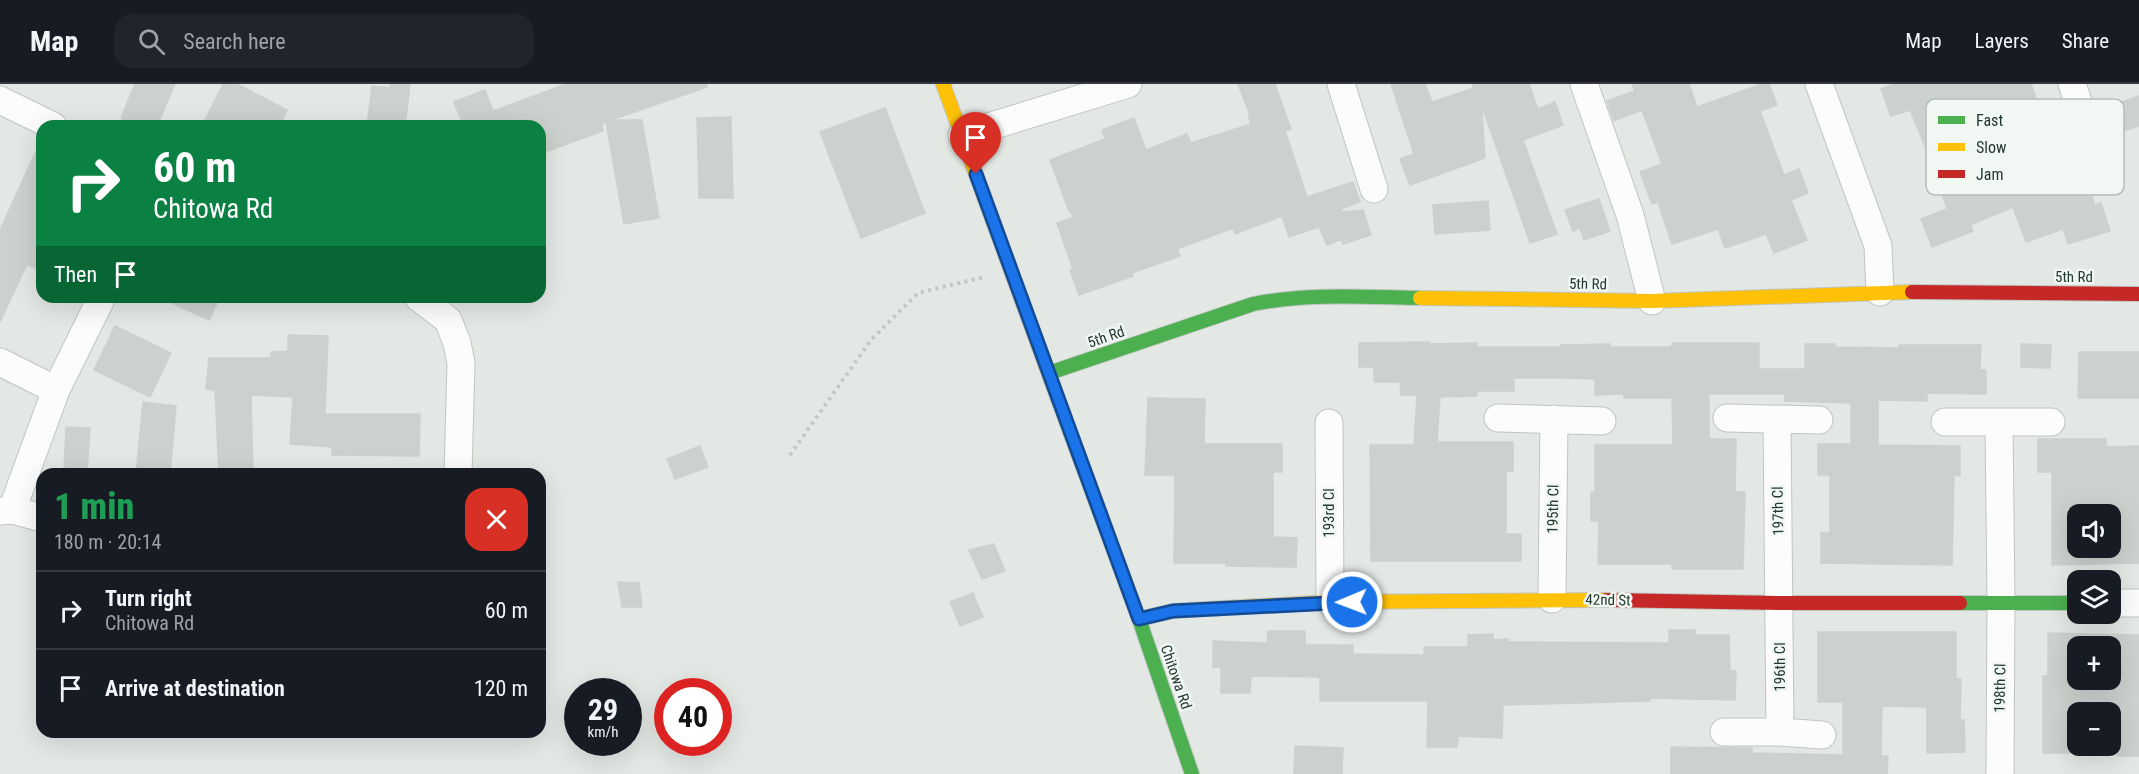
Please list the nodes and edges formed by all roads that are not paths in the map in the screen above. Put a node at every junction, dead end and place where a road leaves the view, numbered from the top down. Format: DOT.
graph roads {
  1 [pos="943,84"];
  2 [pos="1341,84"];
  3 [pos="1584,84"];
  4 [pos="1819,84"];
  5 [pos="2072,84"];
  6 [pos="1113,86"];
  7 [pos="2077,99"];
  8 [pos="0,100"];
  9 [pos="41,120"];
  10 [pos="962,135"];
  11 [pos="1374,189"];
  12 [pos="1880,292"];
  13 [pos="2139,294"];
  14 [pos="1652,301"];
  15 [pos="99,303"];
  16 [pos="426,303"];
  17 [pos="0,362"];
  18 [pos="1050,374"];
  19 [pos="56,390"];
  20 [pos="1498,418"];
  21 [pos="1727,418"];
  22 [pos="1554,419"];
  23 [pos="1777,419"];
  24 [pos="1819,420"];
  25 [pos="1602,421"];
  26 [pos="1946,422"];
  27 [pos="1999,422"];
  28 [pos="2050,422"];
  29 [pos="1329,423"];
  30 [pos="459,468"];
  31 [pos="6,510"];
  32 [pos="36,517"];
  33 [pos="1552,599"];
  34 [pos="1329,602"];
  35 [pos="2001,602"];
  36 [pos="1780,603"];
  37 [pos="2067,603"];
  38 [pos="2121,603"];
  39 [pos="2139,603"];
  40 [pos="1139,619"];
  41 [pos="1724,732"];
  42 [pos="1780,732"];
  43 [pos="1822,735"];
  44 [pos="1191,774"];
  45 [pos="2000,774"];
  1 -- 10 [label="street, Chitowa Rd"];
  2 -- 11 [label="street"];
  3 -- 14 [label="street"];
  4 -- 12 [label="street"];
  5 -- 7 [label="street"];
  6 -- 10 [label="street"];
  8 -- 9 [label="street"];
  10 -- 18 [label="street, Chitowa Rd"];
  12 -- 13 [label="street, 5th Rd"];
  12 -- 14 [label="street, 5th Rd"];
  14 -- 18 [label="street, 5th Rd"];
  15 -- 19 [label="street"];
  16 -- 30 [label="street"];
  17 -- 19 [label="street"];
  18 -- 40 [label="street, Chitowa Rd"];
  19 -- 31 [label="street"];
  20 -- 22 [label="street"];
  21 -- 23 [label="street"];
  22 -- 25 [label="street"];
  22 -- 33 [label="street, 195th Cl"];
  23 -- 24 [label="street"];
  23 -- 36 [label="street, 197th Cl"];
  26 -- 27 [label="street"];
  27 -- 28 [label="street"];
  27 -- 35 [label="street"];
  29 -- 34 [label="street, 193rd Cl"];
  31 -- 32 [label="street"];
  33 -- 34 [label="street, 42nd St"];
  33 -- 36 [label="street, 42nd St"];
  34 -- 40 [label="street, 42nd St"];
  35 -- 36 [label="street, 42nd St"];
  35 -- 37 [label="street, 42nd St"];
  35 -- 45 [label="street, 198th Cl"];
  36 -- 42 [label="street, 196th Cl"];
  38 -- 39 [label="street"];
  40 -- 44 [label="street, Chitowa Rd"];
  41 -- 42 [label="street"];
  42 -- 43 [label="street"];
}
